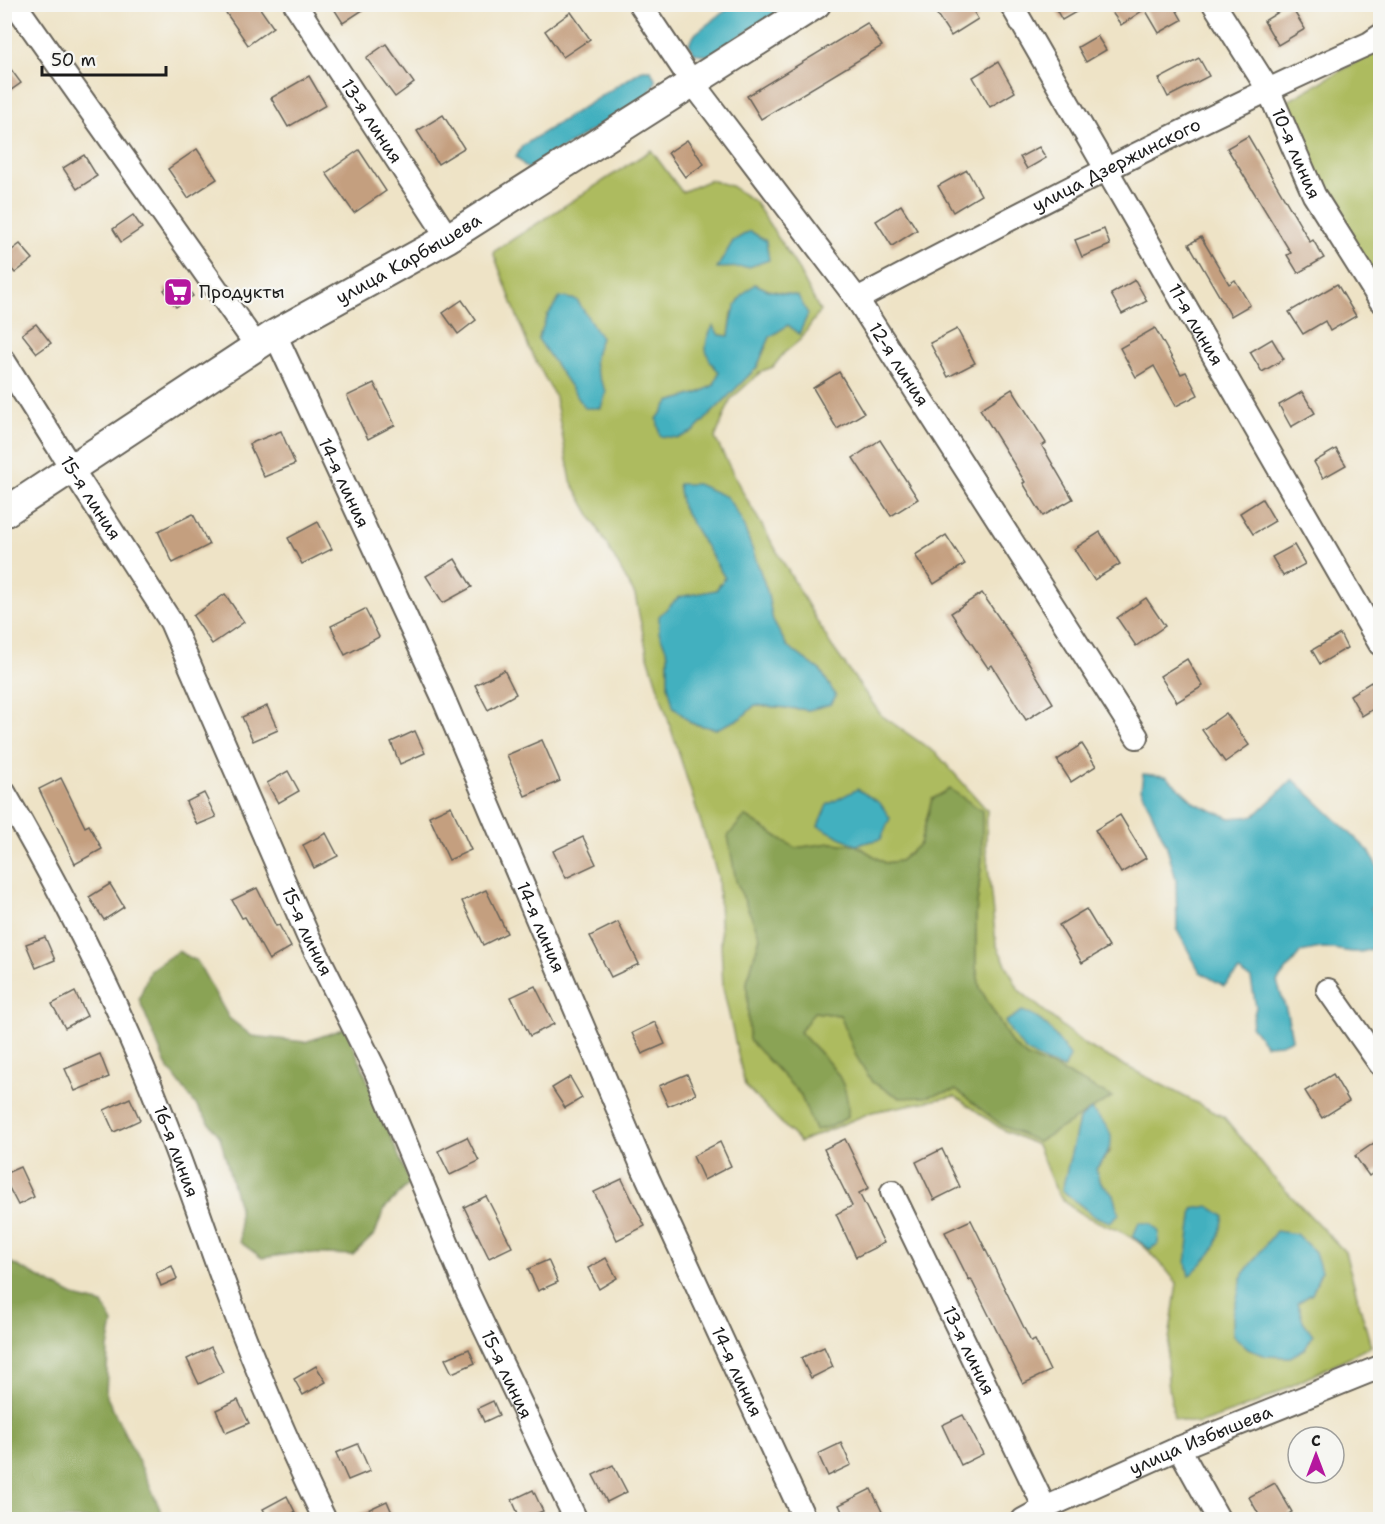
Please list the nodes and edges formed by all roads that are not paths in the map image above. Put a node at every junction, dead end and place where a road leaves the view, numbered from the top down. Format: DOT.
graph roads {
  1 [pos="15,4"];
  2 [pos="295,4"];
  3 [pos="640,4"];
  4 [pos="816,4"];
  5 [pos="1011,4"];
  6 [pos="1214,4"];
  7 [pos="1380,36"];
  8 [pos="692,82"];
  9 [pos="1268,88"];
  10 [pos="1106,169"];
  11 [pos="448,238"];
  12 [pos="857,299"];
  13 [pos="1380,300"];
  14 [pos="265,339"];
  15 [pos="4,361"];
  16 [pos="72,469"];
  17 [pos="4,513"];
  18 [pos="1380,644"];
  19 [pos="1137,737"];
  20 [pos="4,792"];
  21 [pos="1328,990"];
  22 [pos="1380,1064"];
  23 [pos="892,1192"];
  24 [pos="1380,1367"];
  25 [pos="1179,1448"];
  26 [pos="1045,1508"];
  27 [pos="325,1520"];
  28 [pos="576,1520"];
  29 [pos="804,1520"];
  30 [pos="1023,1520"];
  31 [pos="1220,1520"];
  1 -- 14 [label="street, 14-я линия"];
  2 -- 11 [label="street, 13-я линия"];
  3 -- 8 [label="street, 12-я линия"];
  4 -- 8 [label="main road, улица Карбышева"];
  5 -- 10 [label="street, 11-я линия"];
  6 -- 9 [label="street, 10-я линия"];
  7 -- 9 [label="street, улица Дзержинского"];
  8 -- 11 [label="main road, улица Карбышева"];
  8 -- 12 [label="street, 12-я линия"];
  9 -- 10 [label="street, улица Дзержинского"];
  9 -- 13 [label="street, 10-я линия"];
  10 -- 12 [label="street, улица Дзержинского"];
  10 -- 18 [label="street, 11-я линия"];
  11 -- 14 [label="main road, улица Карбышева"];
  12 -- 19 [label="street, 12-я линия"];
  14 -- 16 [label="main road, улица Карбышева"];
  14 -- 29 [label="street, 14-я линия"];
  15 -- 16 [label="street, 15-я линия"];
  16 -- 17 [label="main road, улица Карбышева"];
  16 -- 28 [label="street, 15-я линия"];
  20 -- 27 [label="street, 16-я линия"];
  21 -- 22 [label="street"];
  23 -- 26 [label="street, 13-я линия"];
  24 -- 25 [label="street, улица Избышева"];
  25 -- 26 [label="street, улица Избышева"];
  25 -- 31 [label="street"];
  26 -- 30 [label="street, улица Избышева"];
}
